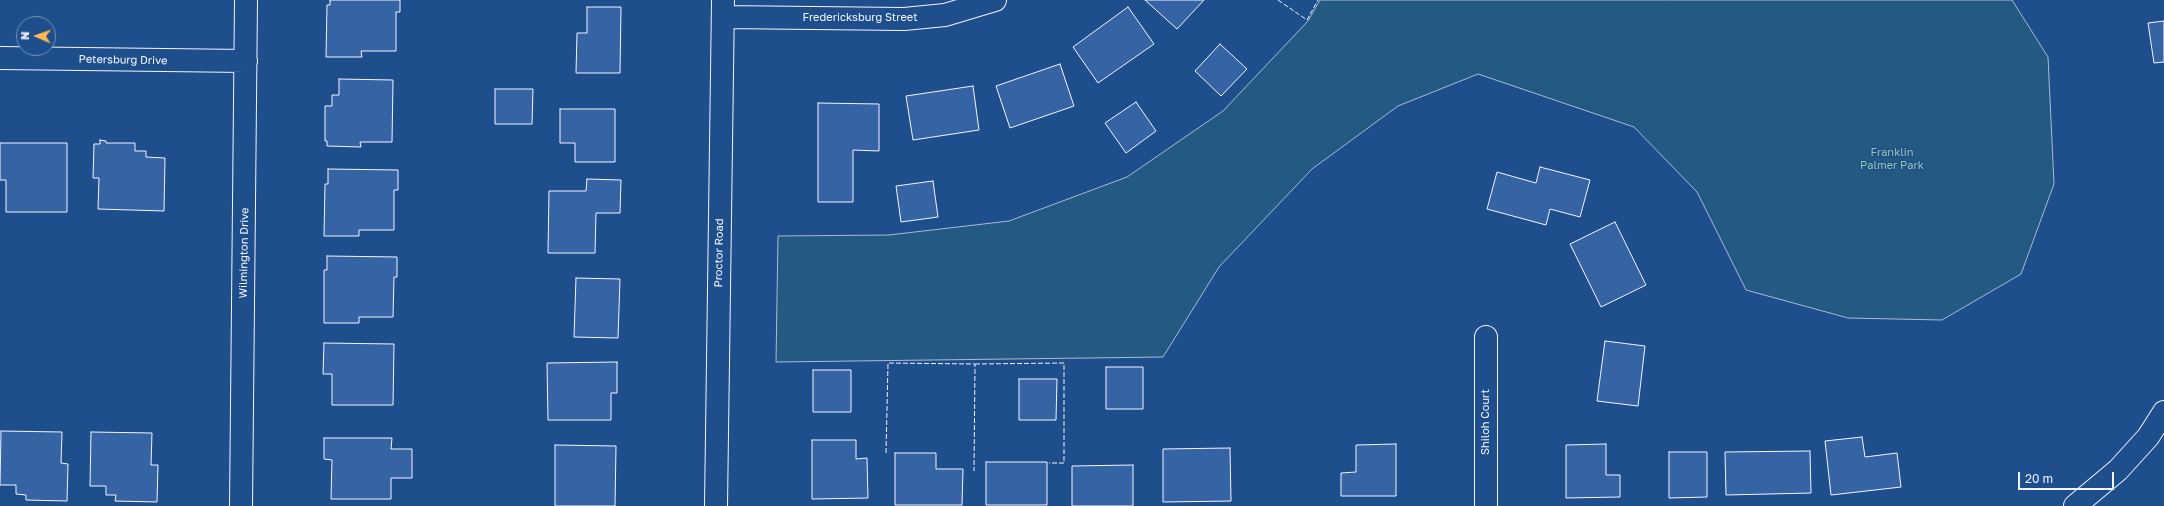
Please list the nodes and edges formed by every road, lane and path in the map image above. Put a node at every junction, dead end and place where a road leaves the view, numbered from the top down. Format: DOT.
graph roads {
  1 [pos="246,0"];
  2 [pos="995,0"];
  3 [pos="723,8"];
  4 [pos="0,58"];
  5 [pos="246,61"];
  6 [pos="1486,337"];
  7 [pos="2164,412"];
  8 [pos="241,506"];
  9 [pos="716,506"];
  10 [pos="1486,506"];
  11 [pos="2076,506"];
  1 -- 5 [label="street, Wilmington Drive"];
  2 -- 3 [label="street, Fredericksburg Street"];
  3 -- 9 [label="street, Proctor Road"];
  4 -- 5 [label="street, Petersburg Drive"];
  5 -- 8 [label="street, Wilmington Drive"];
  6 -- 10 [label="street, Shiloh Court"];
  7 -- 11 [label="street"];
}
